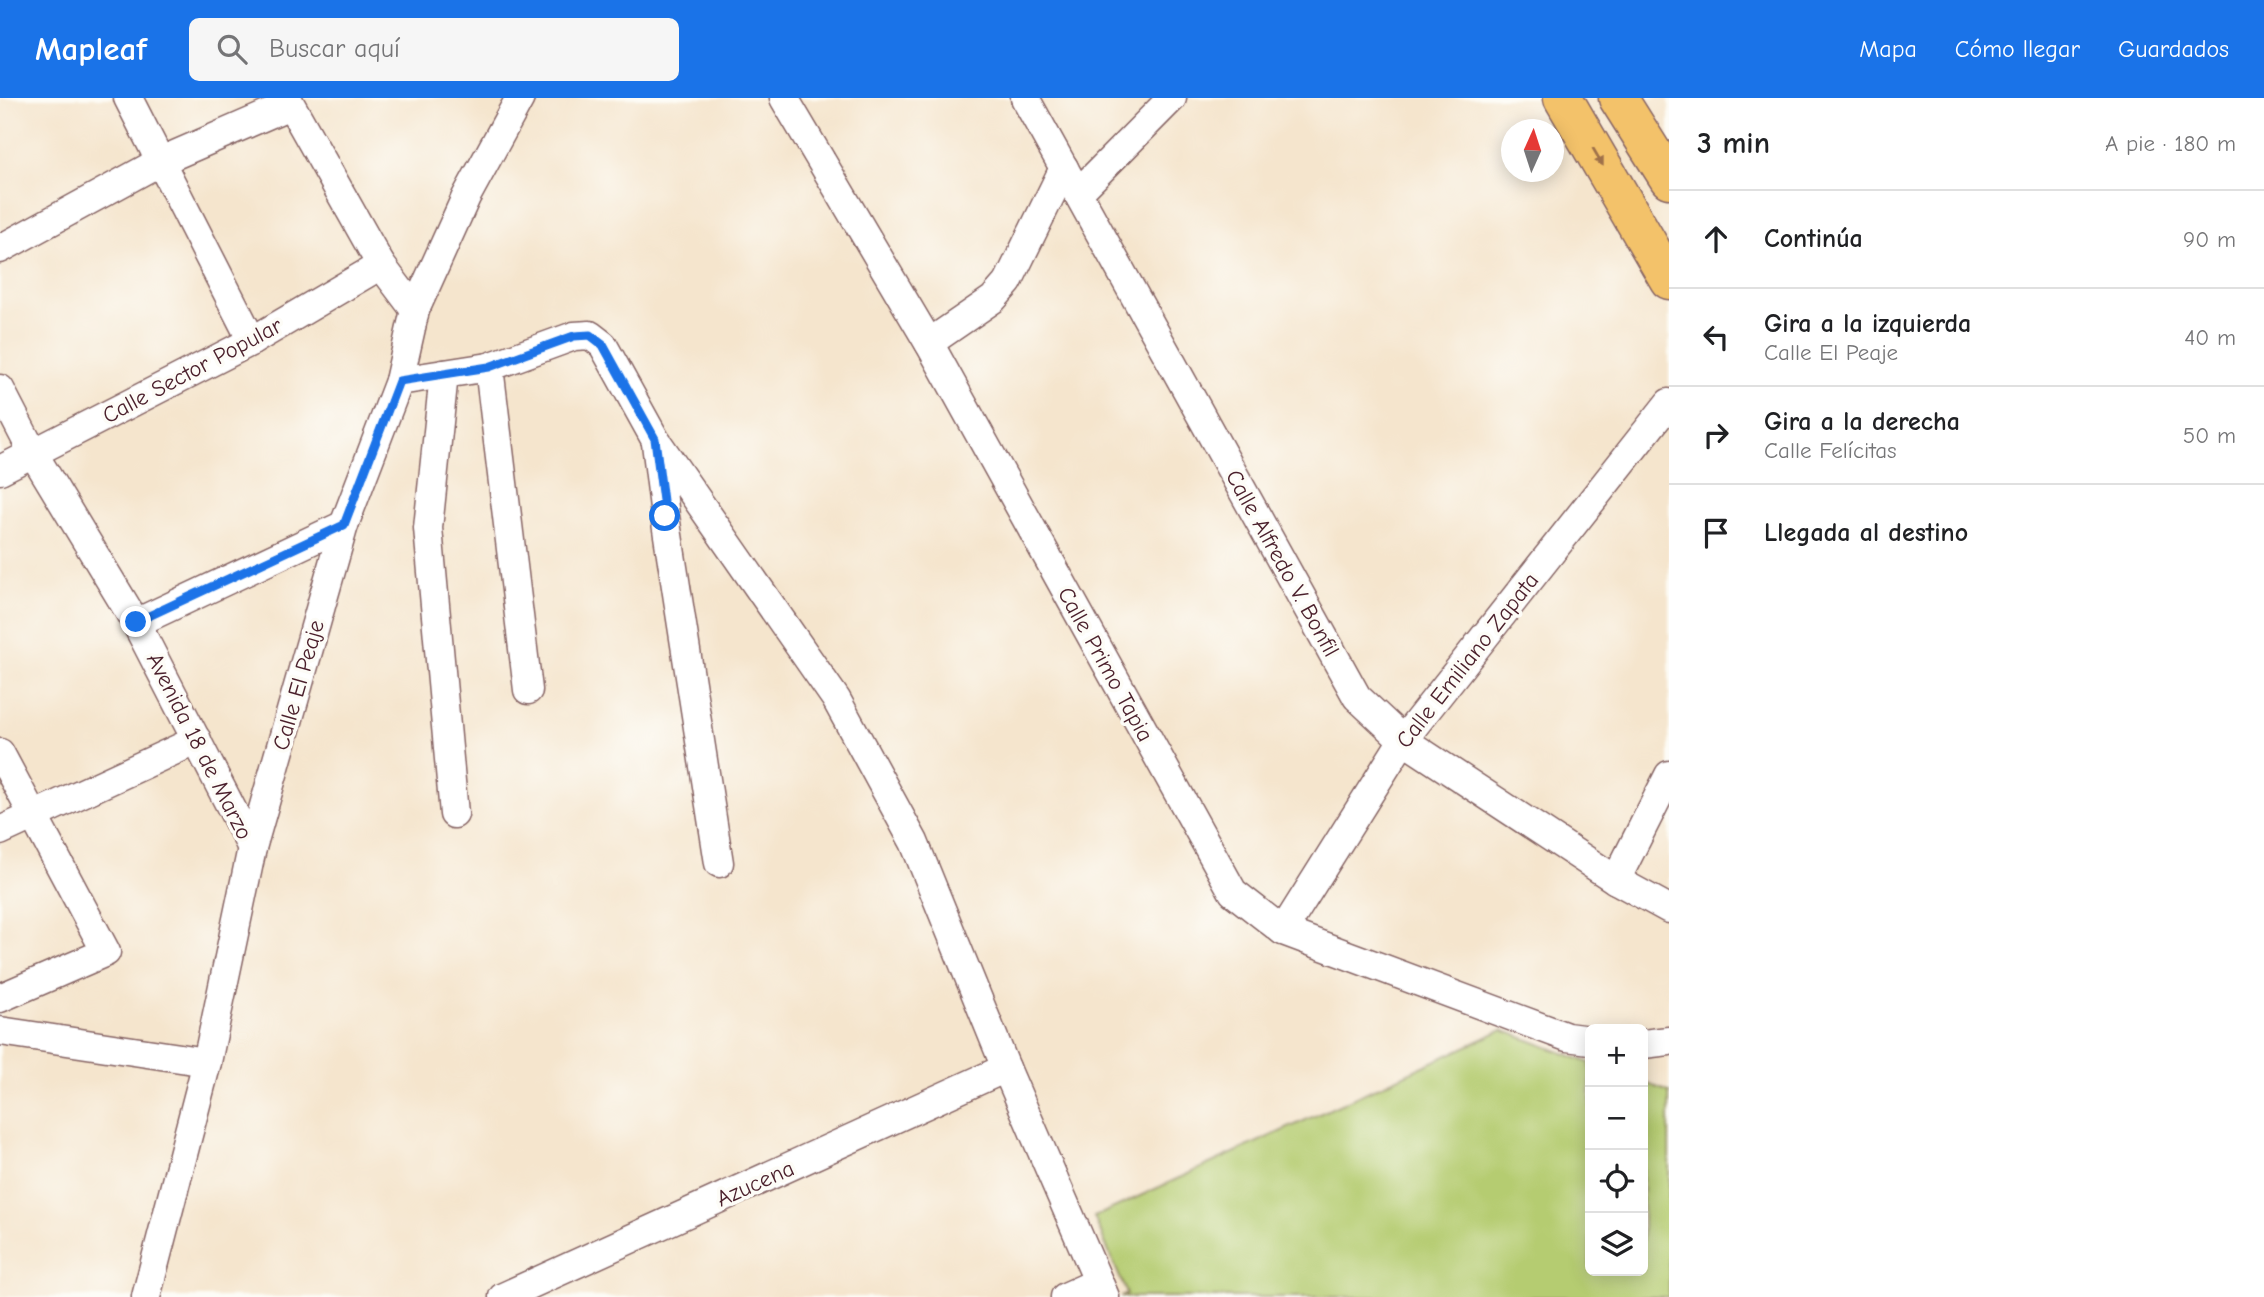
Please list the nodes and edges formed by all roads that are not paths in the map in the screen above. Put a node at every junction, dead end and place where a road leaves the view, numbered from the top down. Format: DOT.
graph roads {
  1 [pos="128,98"];
  2 [pos="520,98"];
  3 [pos="784,98"];
  4 [pos="1025,98"];
  5 [pos="1172,98"];
  6 [pos="1563,98"];
  7 [pos="1618,98"];
  8 [pos="288,101"];
  9 [pos="160,161"];
  10 [pos="1064,168"];
  11 [pos="1669,179"];
  12 [pos="1078,193"];
  13 [pos="1669,200"];
  14 [pos="1636,222"];
  15 [pos="0,249"];
  16 [pos="381,265"];
  17 [pos="1669,280"];
  18 [pos="415,310"];
  19 [pos="252,341"];
  20 [pos="929,344"];
  21 [pos="489,367"];
  22 [pos="444,374"];
  23 [pos="399,381"];
  24 [pos="0,389"];
  25 [pos="1669,402"];
  26 [pos="655,439"];
  27 [pos="33,453"];
  28 [pos="0,470"];
  29 [pos="344,525"];
  30 [pos="136,622"];
  31 [pos="528,690"];
  32 [pos="197,740"];
  33 [pos="1403,740"];
  34 [pos="0,753"];
  35 [pos="1669,775"];
  36 [pos="34,814"];
  37 [pos="454,814"];
  38 [pos="0,831"];
  39 [pos="252,848"];
  40 [pos="719,863"];
  41 [pos="1616,880"];
  42 [pos="1669,909"];
  43 [pos="1283,931"];
  44 [pos="0,998"];
  45 [pos="0,1031"];
  46 [pos="1585,1039"];
  47 [pos="1669,1041"];
  48 [pos="1648,1043"];
  49 [pos="207,1062"];
  50 [pos="1006,1068"];
  51 [pos="1101,1290"];
  52 [pos="146,1297"];
  53 [pos="503,1297"];
  54 [pos="1065,1297"];
  1 -- 9 [label="street"];
  2 -- 18 [label="street, Calle El Peaje"];
  3 -- 20 [label="street, Calle Primo Tapia"];
  4 -- 10 [label="street, Calle Alfredo V. Bonfil"];
  5 -- 12 [label="street"];
  6 -- 14 [label="main road, one-way"];
  7 -- 11 [label="main road"];
  8 -- 9 [label="street"];
  8 -- 16 [label="street"];
  9 -- 15 [label="street"];
  9 -- 19 [label="street"];
  10 -- 12 [label="street, Calle Alfredo V. Bonfil"];
  10 -- 20 [label="street"];
  12 -- 33 [label="street, Calle Alfredo V. Bonfil"];
  13 -- 14 [label="main road"];
  14 -- 17 [label="main road"];
  16 -- 18 [label="street"];
  16 -- 19 [label="street, Calle Sector Popular"];
  18 -- 23 [label="street, Calle El Peaje"];
  19 -- 27 [label="street, Calle Sector Popular"];
  20 -- 43 [label="street, Calle Primo Tapia"];
  21 -- 22 [label="street"];
  21 -- 26 [label="street"];
  21 -- 31 [label="street"];
  22 -- 23 [label="street"];
  22 -- 37 [label="street"];
  23 -- 29 [label="street, Calle El Peaje"];
  24 -- 27 [label="street, Avenida 18 de Marzo"];
  25 -- 33 [label="street, Calle Emiliano Zapata"];
  26 -- 40 [label="street"];
  26 -- 50 [label="street"];
  27 -- 28 [label="street, Calle Sector Popular"];
  27 -- 30 [label="street, Avenida 18 de Marzo"];
  29 -- 30 [label="street"];
  29 -- 39 [label="street, Calle El Peaje"];
  30 -- 32 [label="street, Avenida 18 de Marzo"];
  32 -- 36 [label="street"];
  32 -- 39 [label="street, Avenida 18 de Marzo"];
  33 -- 41 [label="street, Calle Alfredo V. Bonfil"];
  33 -- 43 [label="street, Calle Emiliano Zapata"];
  34 -- 36 [label="street"];
  35 -- 41 [label="street"];
  36 -- 38 [label="street"];
  36 -- 44 [label="street"];
  39 -- 49 [label="street, Calle El Peaje"];
  41 -- 42 [label="street, Calle Alfredo V. Bonfil"];
  43 -- 46 [label="street, Calle Primo Tapia"];
  45 -- 49 [label="street"];
  47 -- 48 [label="street"];
  49 -- 52 [label="street, Calle El Peaje"];
  50 -- 51 [label="street"];
  50 -- 53 [label="street, Azucena"];
  51 -- 54 [label="street"];
}
